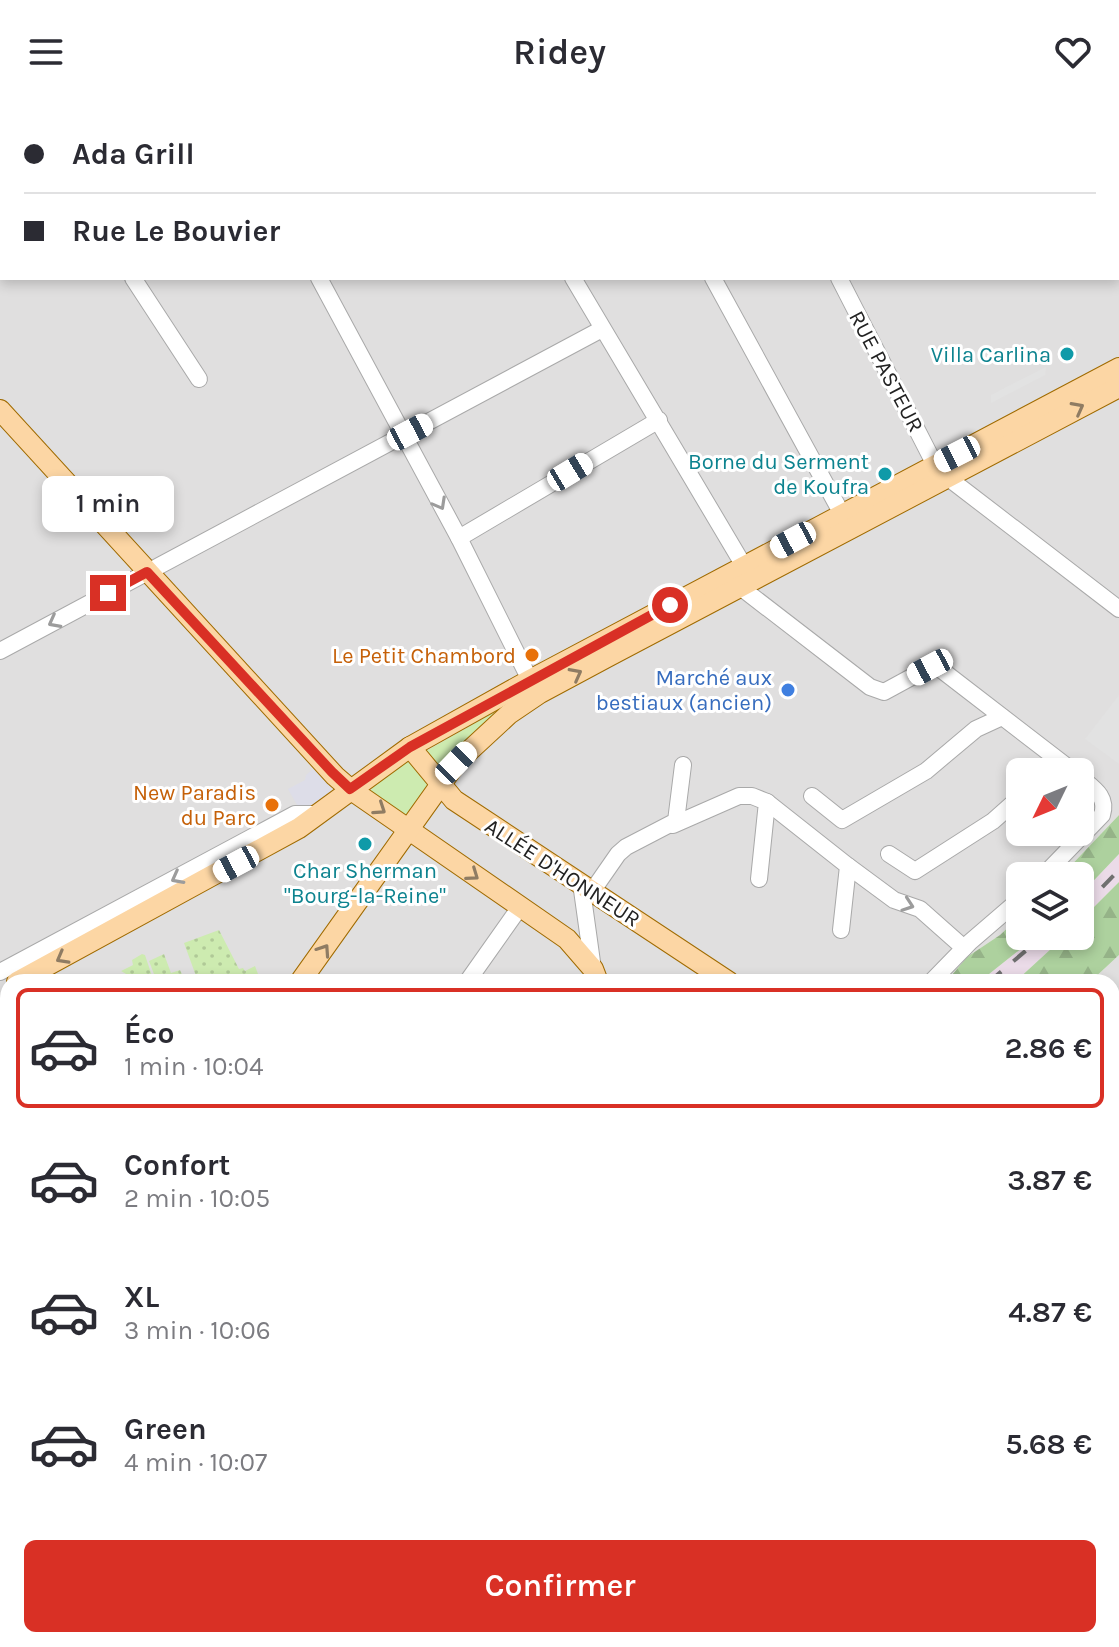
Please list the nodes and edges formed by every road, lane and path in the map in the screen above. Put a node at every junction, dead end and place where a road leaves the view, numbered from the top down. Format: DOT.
graph roads {
  1 [pos="134,280"];
  2 [pos="320,280"];
  3 [pos="574,280"];
  4 [pos="714,280"];
  5 [pos="840,280"];
  6 [pos="602,329"];
  7 [pos="1119,368"];
  8 [pos="199,379"];
  9 [pos="1119,387"];
  10 [pos="0,410"];
  11 [pos="659,420"];
  12 [pos="402,436"];
  13 [pos="941,471"];
  14 [pos="842,514"];
  15 [pos="459,538"];
  16 [pos="147,572"];
  17 [pos="742,576"];
  18 [pos="1119,609"];
  19 [pos="0,651"];
  20 [pos="530,680"];
  21 [pos="1002,717"];
  22 [pos="410,747"];
  23 [pos="1051,758"];
  24 [pos="683,765"];
  25 [pos="440,785"];
  26 [pos="1094,788"];
  27 [pos="350,789"];
  28 [pos="812,796"];
  29 [pos="767,802"];
  30 [pos="1006,809"];
  31 [pos="318,814"];
  32 [pos="1094,823"];
  33 [pos="673,825"];
  34 [pos="409,830"];
  35 [pos="1072,846"];
  36 [pos="889,854"];
  37 [pos="1057,862"];
  38 [pos="848,866"];
  39 [pos="759,879"];
  40 [pos="587,886"];
  41 [pos="520,907"];
  42 [pos="1006,911"];
  43 [pos="841,930"];
  44 [pos="964,948"];
  45 [pos="0,972"];
  46 [pos="32,974"];
  47 [pos="306,974"];
  48 [pos="473,974"];
  49 [pos="595,974"];
  50 [pos="596,974"];
  51 [pos="717,974"];
  52 [pos="939,974"];
  1 -- 8 [label="street"];
  2 -- 12 [label="street"];
  3 -- 6 [label="street"];
  4 -- 14 [label="street"];
  5 -- 13 [label="street, RUE PASTEUR"];
  6 -- 11 [label="street"];
  6 -- 12 [label="street"];
  7 -- 13 [label="main road"];
  13 -- 9 [label="main road, one-way"];
  10 -- 16 [label="main road"];
  11 -- 15 [label="street"];
  11 -- 17 [label="street"];
  12 -- 15 [label="street, one-way"];
  12 -- 16 [label="street"];
  13 -- 14 [label="main road"];
  13 -- 17 [label="main road"];
  13 -- 18 [label="street"];
  14 -- 17 [label="main road"];
  15 -- 20 [label="street"];
  16 -- 19 [label="street, one-way"];
  16 -- 27 [label="main road"];
  17 -- 20 [label="main road"];
  17 -- 21 [label="street"];
  25 -- 17 [label="main road, one-way"];
  20 -- 22 [label="main road"];
  21 -- 23 [label="street"];
  21 -- 28 [label="street"];
  22 -- 25 [label="main road, ALLÉE D'HONNEUR"];
  22 -- 27 [label="main road"];
  24 -- 33 [label="street"];
  25 -- 34 [label="main road"];
  25 -- 40 [label="main road, ALLÉE D'HONNEUR"];
  26 -- 32 [label="street"];
  27 -- 31 [label="main road"];
  27 -- 34 [label="main road, one-way"];
  29 -- 33 [label="street"];
  29 -- 38 [label="street"];
  29 -- 39 [label="street"];
  30 -- 36 [label="street"];
  31 -- 45 [label="street, one-way"];
  31 -- 46 [label="main road, one-way"];
  33 -- 40 [label="street"];
  34 -- 41 [label="main road, one-way"];
  47 -- 34 [label="main road, one-way"];
  35 -- 37 [label="street"];
  38 -- 43 [label="street"];
  38 -- 44 [label="street, one-way"];
  40 -- 50 [label="street"];
  40 -- 51 [label="main road, ALLÉE D'HONNEUR"];
  41 -- 48 [label="street"];
  41 -- 49 [label="main road"];
  42 -- 44 [label="street"];
  44 -- 52 [label="street"];
}
